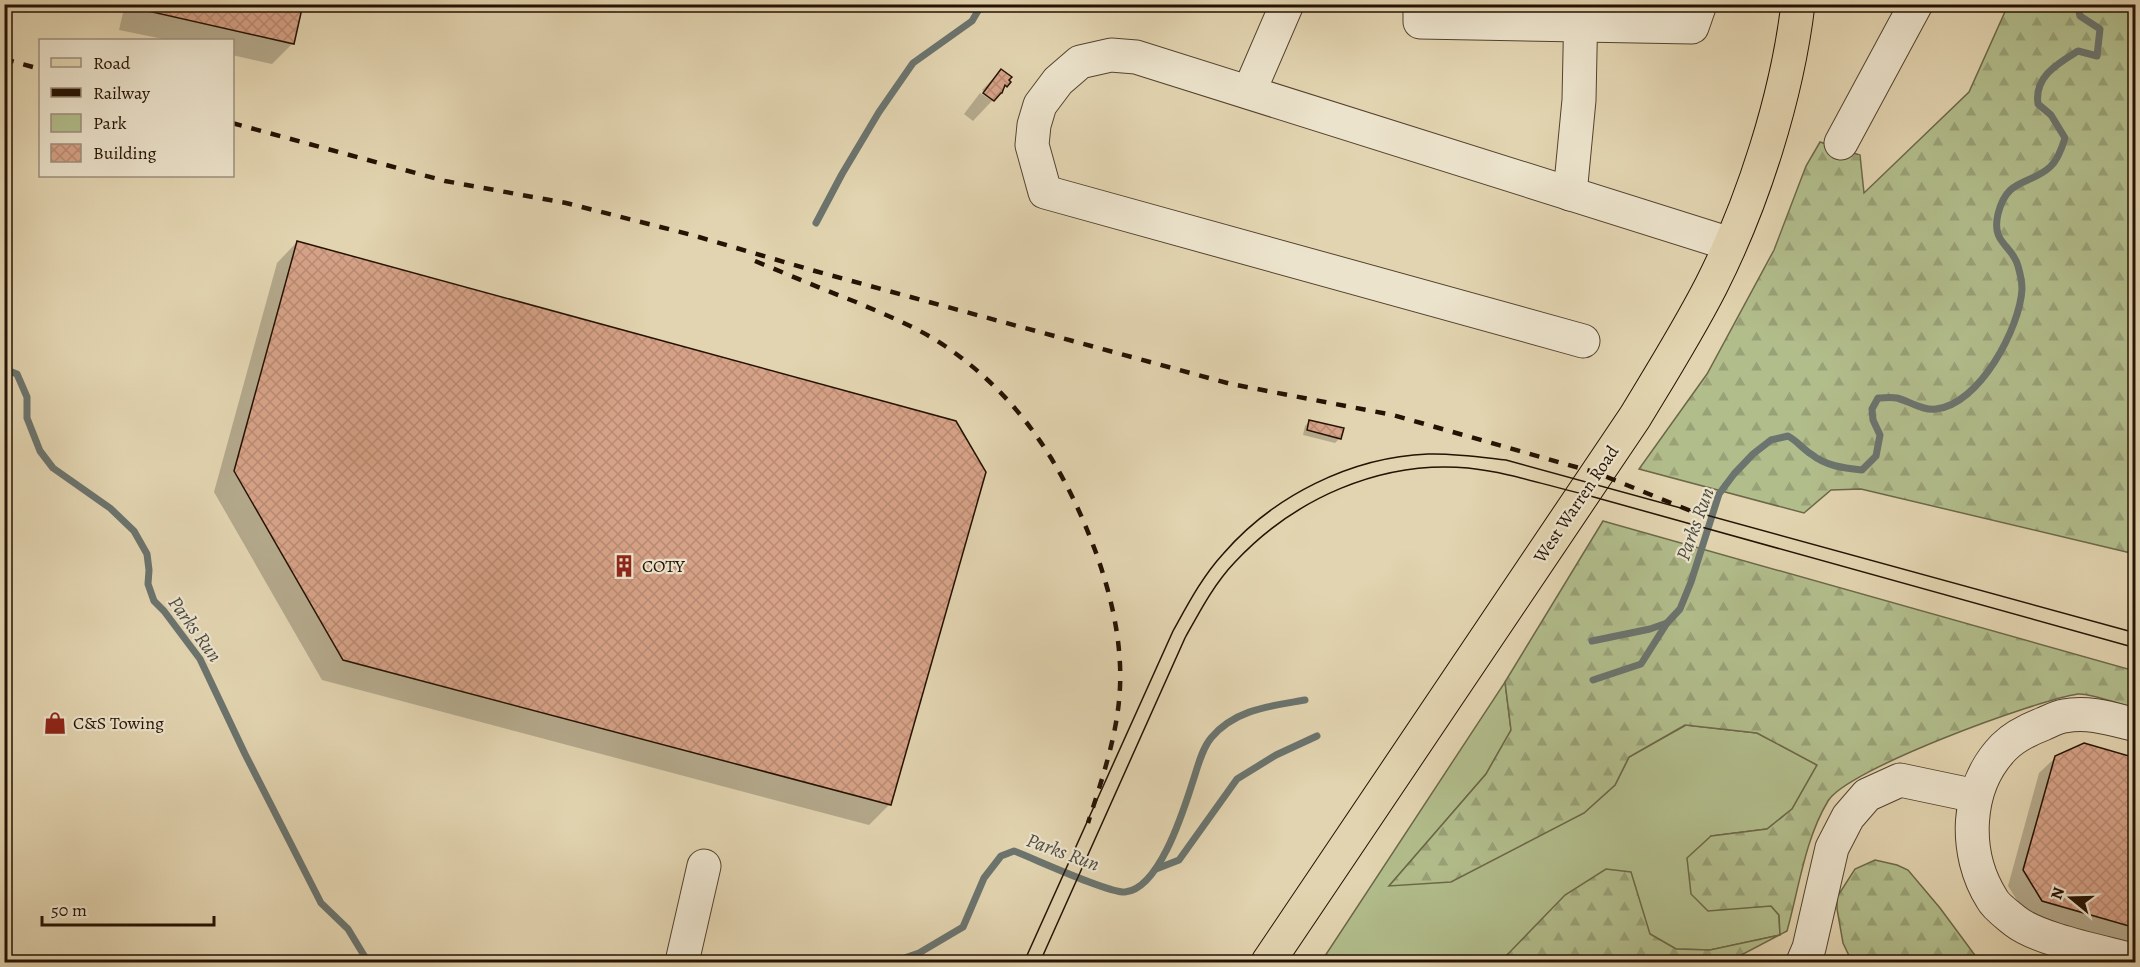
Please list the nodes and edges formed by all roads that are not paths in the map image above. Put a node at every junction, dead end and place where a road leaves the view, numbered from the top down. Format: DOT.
graph roads {
  1 [pos="1287,4"];
  2 [pos="1420,4"];
  3 [pos="1700,4"];
  4 [pos="1798,4"];
  5 [pos="1916,4"];
  6 [pos="1581,15"];
  7 [pos="1249,92"];
  8 [pos="1841,142"];
  9 [pos="1570,194"];
  10 [pos="1730,244"];
  11 [pos="1583,341"];
  12 [pos="2136,725"];
  13 [pos="1976,796"];
  14 [pos="704,866"];
  15 [pos="1274,960"];
  16 [pos="2136,961"];
  17 [pos="682,963"];
  18 [pos="1803,963"];
  1 -- 7 [label="lane"];
  2 -- 6 [label="lane"];
  3 -- 6 [label="lane"];
  4 -- 10 [label="main road, West Warren Road"];
  5 -- 8 [label="lane"];
  6 -- 9 [label="lane"];
  7 -- 9 [label="lane"];
  7 -- 11 [label="lane"];
  9 -- 10 [label="lane"];
  10 -- 15 [label="main road, West Warren Road"];
  12 -- 13 [label="lane"];
  13 -- 16 [label="lane"];
  13 -- 18 [label="lane"];
  14 -- 17 [label="lane"];
}
